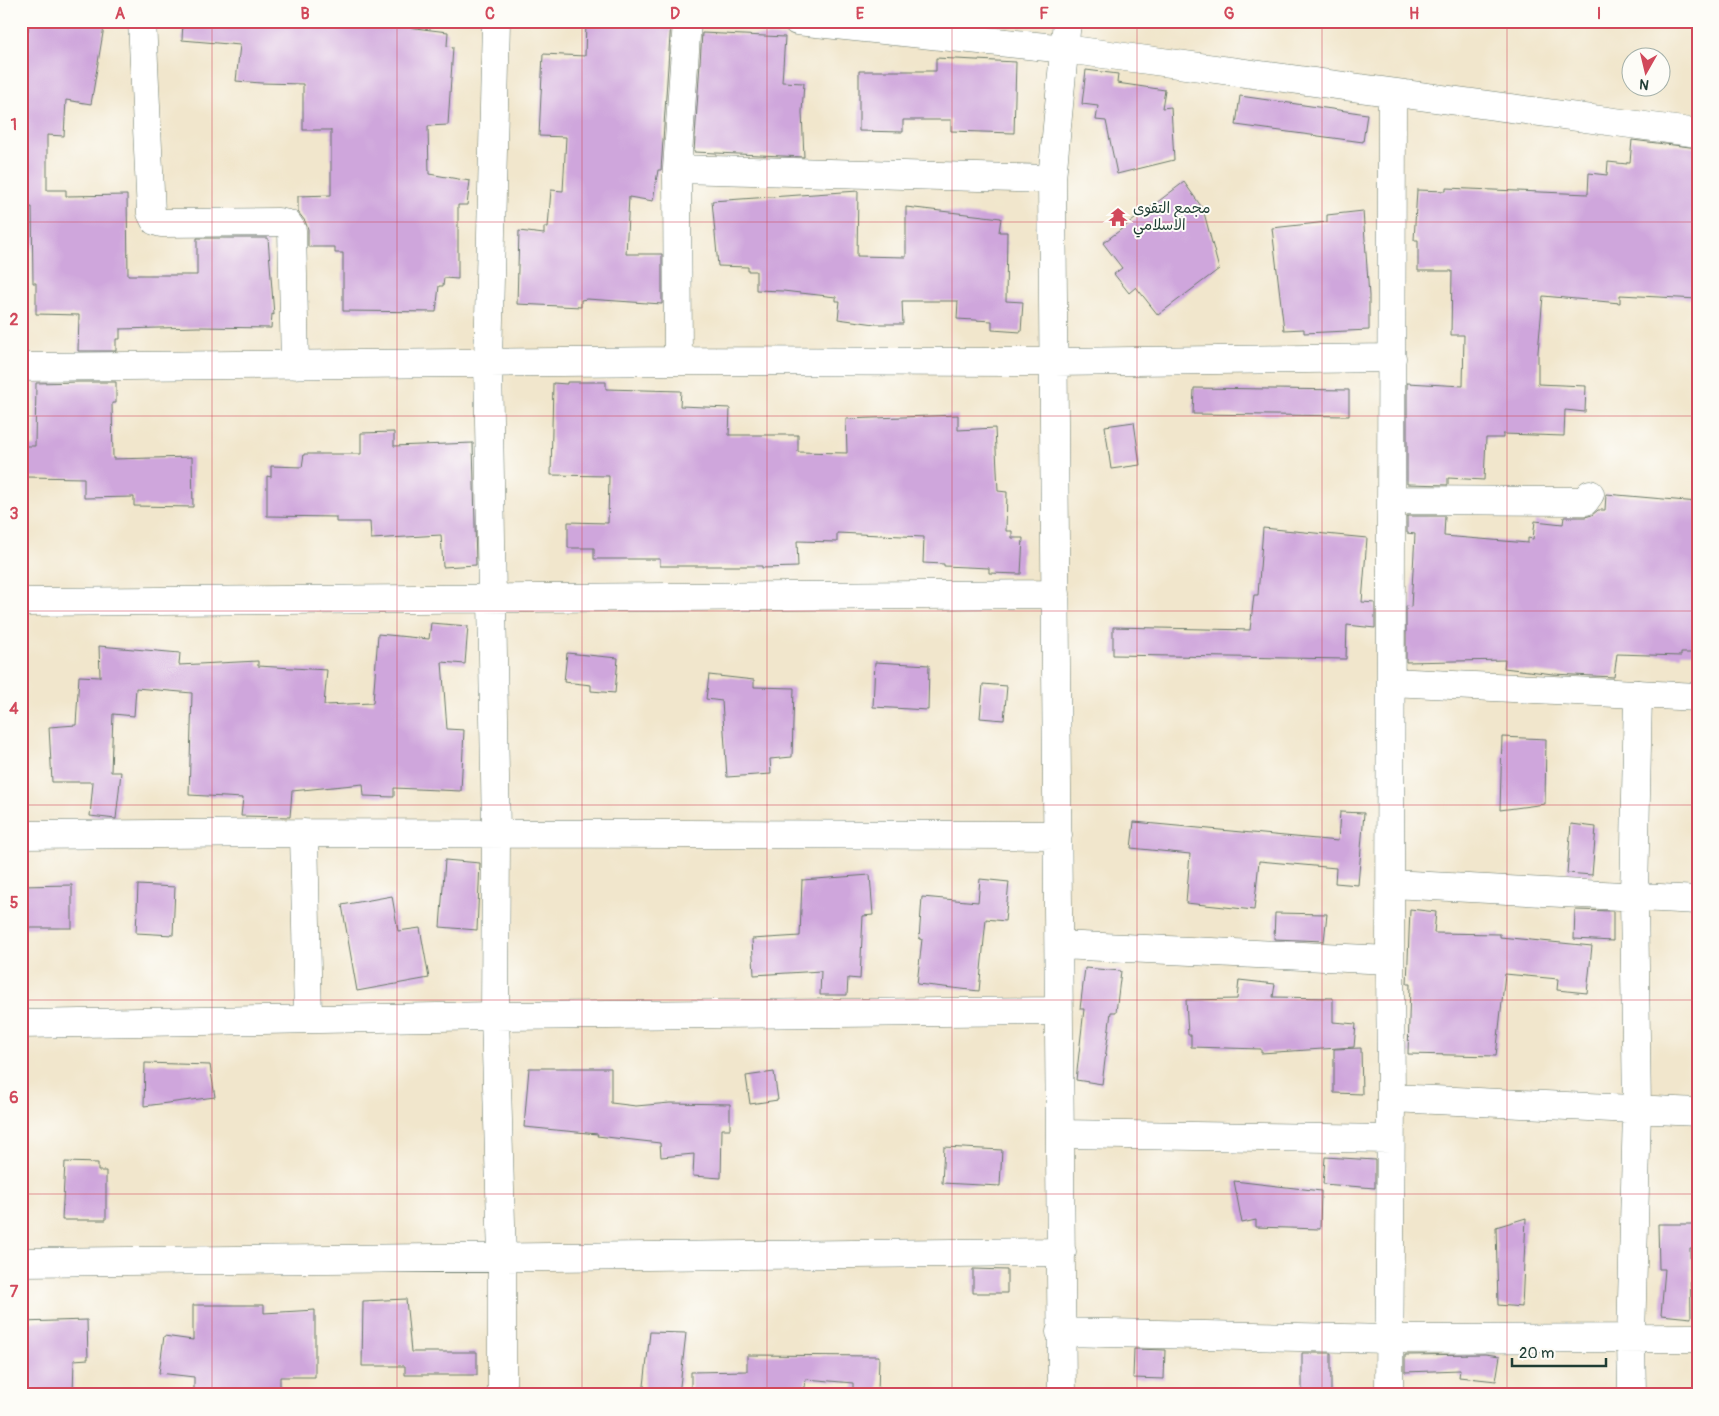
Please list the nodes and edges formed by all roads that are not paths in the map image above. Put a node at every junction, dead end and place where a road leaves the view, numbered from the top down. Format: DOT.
graph roads {
  1 [pos="142,21"];
  2 [pos="496,21"];
  3 [pos="686,21"];
  4 [pos="797,21"];
  5 [pos="1066,21"];
  6 [pos="1065,49"];
  7 [pos="1392,92"];
  8 [pos="1698,133"];
  9 [pos="677,168"];
  10 [pos="1052,178"];
  11 [pos="1392,358"];
  12 [pos="678,361"];
  13 [pos="488,362"];
  14 [pos="1054,362"];
  15 [pos="295,365"];
  16 [pos="21,367"];
  17 [pos="1590,494"];
  18 [pos="1392,500"];
  19 [pos="1056,594"];
  20 [pos="492,598"];
  21 [pos="21,602"];
  22 [pos="1391,682"];
  23 [pos="1638,694"];
  24 [pos="1698,697"];
  25 [pos="304,834"];
  26 [pos="1058,834"];
  27 [pos="21,835"];
  28 [pos="496,835"];
  29 [pos="1391,884"];
  30 [pos="1634,897"];
  31 [pos="1698,900"];
  32 [pos="1059,945"];
  33 [pos="1390,960"];
  34 [pos="1059,1011"];
  35 [pos="495,1016"];
  36 [pos="308,1018"];
  37 [pos="21,1024"];
  38 [pos="1392,1098"];
  39 [pos="1637,1111"];
  40 [pos="1698,1112"];
  41 [pos="1060,1134"];
  42 [pos="1390,1139"];
  43 [pos="1062,1252"];
  44 [pos="502,1258"];
  45 [pos="21,1262"];
  46 [pos="1060,1332"];
  47 [pos="1631,1338"];
  48 [pos="1698,1338"];
  49 [pos="1390,1339"];
  50 [pos="502,1395"];
  51 [pos="1062,1395"];
  52 [pos="1390,1395"];
  53 [pos="1632,1395"];
  1 -- 15 [label="street"];
  2 -- 13 [label="street"];
  3 -- 9 [label="street"];
  4 -- 6 [label="street"];
  5 -- 6 [label="street"];
  6 -- 7 [label="street"];
  6 -- 10 [label="street"];
  7 -- 8 [label="street"];
  7 -- 11 [label="street"];
  9 -- 10 [label="street"];
  9 -- 12 [label="street"];
  10 -- 14 [label="street"];
  11 -- 14 [label="street"];
  11 -- 18 [label="street"];
  12 -- 13 [label="street"];
  12 -- 14 [label="street"];
  13 -- 15 [label="street"];
  13 -- 20 [label="street"];
  14 -- 19 [label="street"];
  15 -- 16 [label="street"];
  17 -- 18 [label="street"];
  18 -- 22 [label="street"];
  19 -- 20 [label="street"];
  19 -- 26 [label="street"];
  20 -- 21 [label="street"];
  20 -- 28 [label="street"];
  22 -- 23 [label="street"];
  22 -- 29 [label="street"];
  23 -- 24 [label="street"];
  23 -- 30 [label="street"];
  25 -- 27 [label="street"];
  25 -- 28 [label="street"];
  25 -- 36 [label="street"];
  26 -- 28 [label="street"];
  26 -- 32 [label="street"];
  28 -- 35 [label="street"];
  29 -- 30 [label="street"];
  29 -- 33 [label="street"];
  30 -- 31 [label="street"];
  30 -- 39 [label="street"];
  32 -- 33 [label="street"];
  32 -- 34 [label="street"];
  33 -- 38 [label="street"];
  34 -- 35 [label="street"];
  34 -- 41 [label="street"];
  35 -- 36 [label="street"];
  35 -- 44 [label="street"];
  36 -- 37 [label="street"];
  38 -- 39 [label="street"];
  38 -- 42 [label="street"];
  39 -- 40 [label="street"];
  39 -- 47 [label="street"];
  41 -- 42 [label="street"];
  41 -- 43 [label="street"];
  42 -- 49 [label="street"];
  43 -- 44 [label="street"];
  43 -- 46 [label="street"];
  44 -- 45 [label="street"];
  44 -- 50 [label="street"];
  46 -- 49 [label="street"];
  46 -- 51 [label="street"];
  47 -- 48 [label="street"];
  47 -- 49 [label="street"];
  47 -- 53 [label="street"];
  49 -- 52 [label="street"];
}
